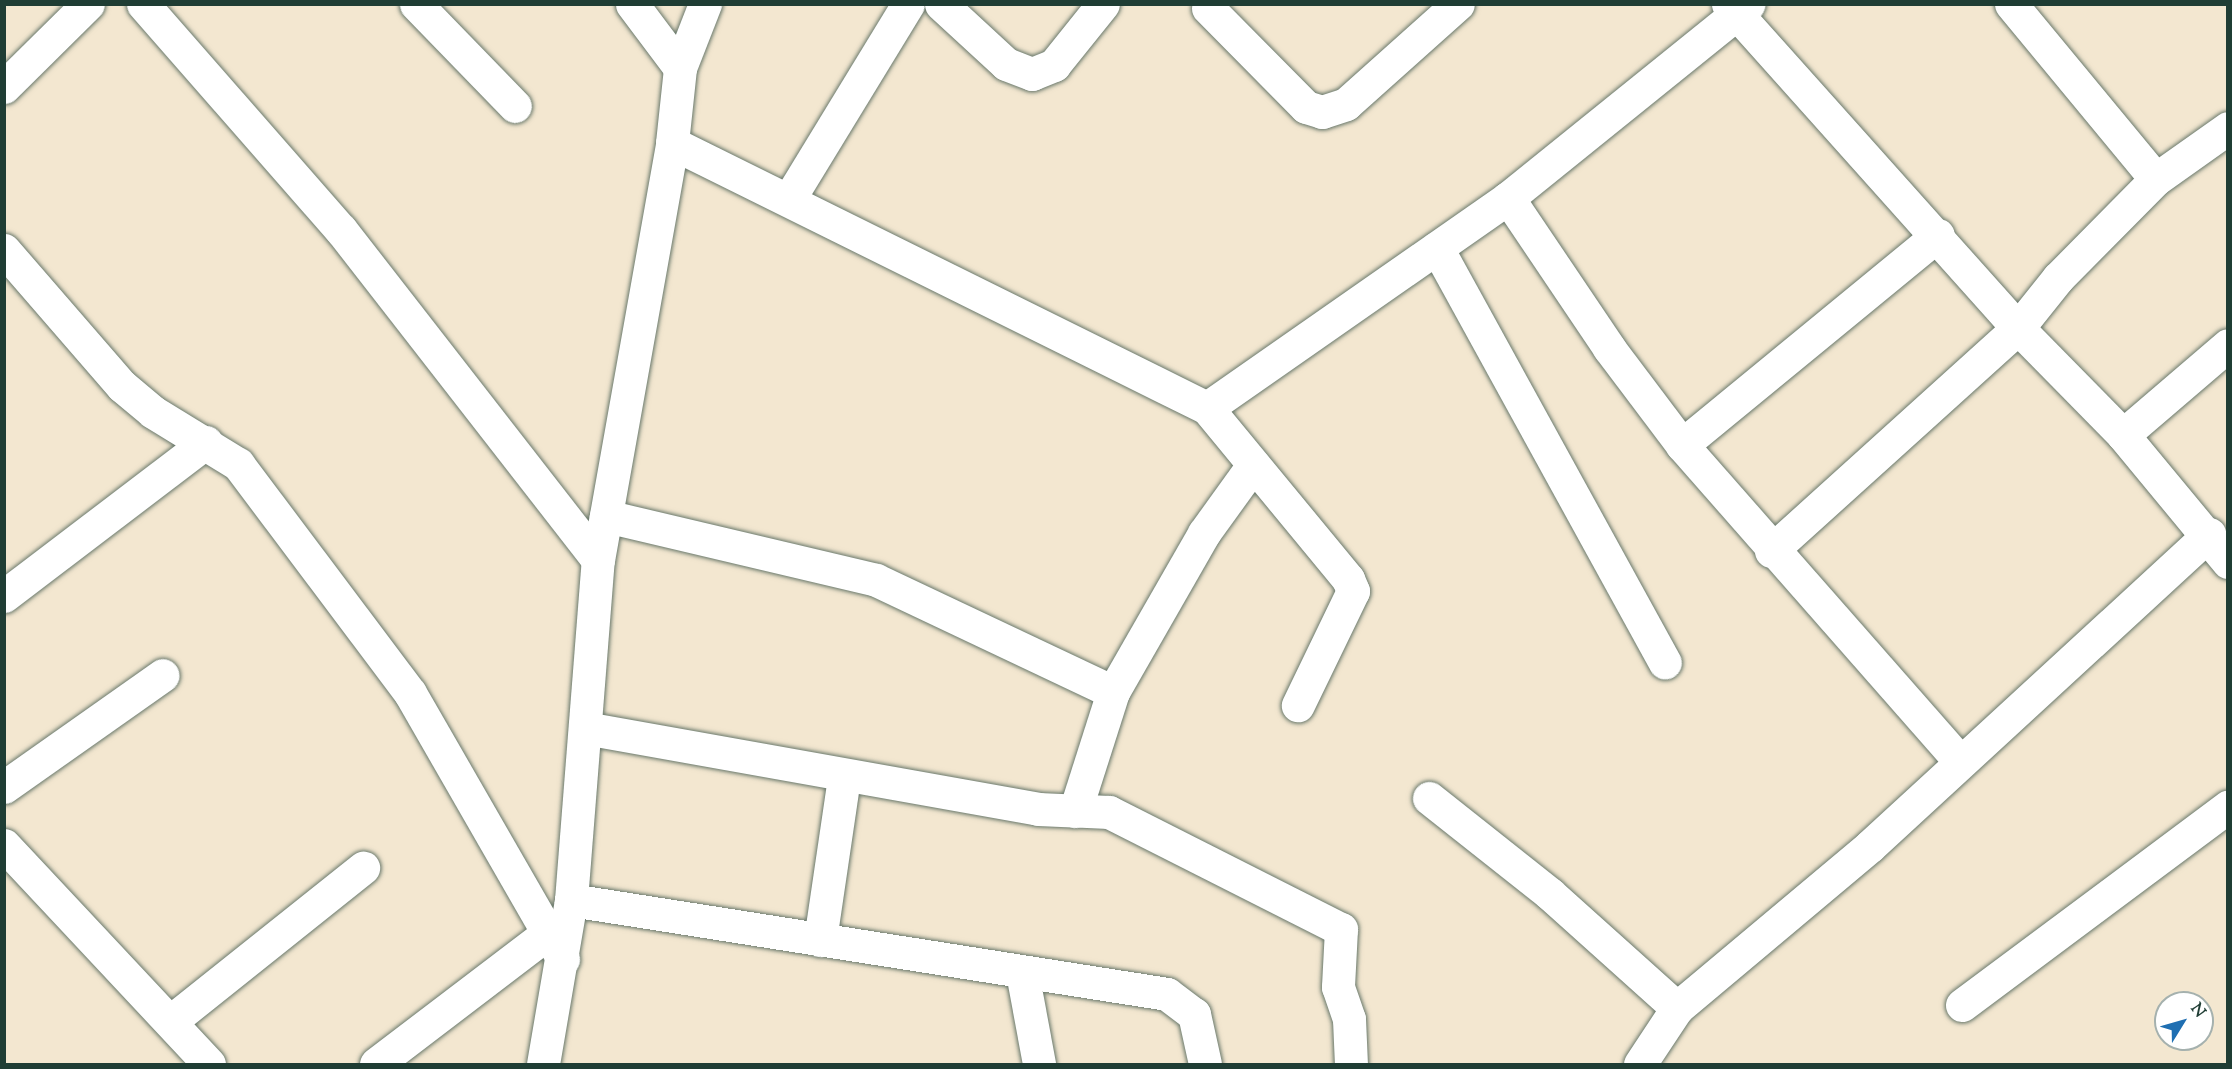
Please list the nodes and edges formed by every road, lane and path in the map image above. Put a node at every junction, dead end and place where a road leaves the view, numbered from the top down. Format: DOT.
graph roads {
  1 [pos="88,4"];
  2 [pos="143,4"];
  3 [pos="416,4"];
  4 [pos="632,4"];
  5 [pos="705,4"];
  6 [pos="908,4"];
  7 [pos="941,4"];
  8 [pos="1103,4"];
  9 [pos="1458,4"];
  10 [pos="2011,4"];
  11 [pos="1208,8"];
  12 [pos="1738,8"];
  13 [pos="680,68"];
  14 [pos="4,87"];
  15 [pos="515,106"];
  16 [pos="2228,128"];
  17 [pos="672,143"];
  18 [pos="2156,179"];
  19 [pos="1508,198"];
  20 [pos="789,199"];
  21 [pos="1938,235"];
  22 [pos="1437,248"];
  23 [pos="4,250"];
  24 [pos="2018,328"];
  25 [pos="2228,345"];
  26 [pos="1208,408"];
  27 [pos="2122,435"];
  28 [pos="206,442"];
  29 [pos="1682,445"];
  30 [pos="1253,465"];
  31 [pos="606,516"];
  32 [pos="1771,551"];
  33 [pos="2222,551"];
  34 [pos="598,560"];
  35 [pos="4,596"];
  36 [pos="1665,662"];
  37 [pos="163,675"];
  38 [pos="1113,692"];
  39 [pos="1298,705"];
  40 [pos="585,728"];
  41 [pos="1960,761"];
  42 [pos="844,777"];
  43 [pos="4,787"];
  44 [pos="1429,798"];
  45 [pos="2228,807"];
  46 [pos="1075,811"];
  47 [pos="4,845"];
  48 [pos="363,868"];
  49 [pos="571,900"];
  50 [pos="820,940"];
  51 [pos="556,946"];
  52 [pos="1022,972"];
  53 [pos="1962,1005"];
  54 [pos="1677,1008"];
  55 [pos="171,1021"];
  56 [pos="209,1065"];
  57 [pos="376,1065"];
  58 [pos="543,1065"];
  59 [pos="1039,1065"];
  60 [pos="1205,1065"];
  61 [pos="1351,1065"];
  62 [pos="1640,1065"];
  1 -- 14 [label="street"];
  2 -- 34 [label="street"];
  3 -- 15 [label="street"];
  4 -- 13 [label="street"];
  5 -- 13 [label="street"];
  6 -- 20 [label="street"];
  7 -- 8 [label="street"];
  9 -- 11 [label="street"];
  10 -- 18 [label="street"];
  12 -- 19 [label="street"];
  12 -- 21 [label="street"];
  13 -- 17 [label="street"];
  16 -- 18 [label="street"];
  17 -- 20 [label="street"];
  17 -- 31 [label="street"];
  18 -- 24 [label="street"];
  19 -- 22 [label="street"];
  19 -- 29 [label="street"];
  20 -- 26 [label="street"];
  21 -- 24 [label="street"];
  21 -- 29 [label="street"];
  22 -- 26 [label="street"];
  22 -- 36 [label="street"];
  23 -- 28 [label="street"];
  24 -- 27 [label="street"];
  24 -- 32 [label="street"];
  25 -- 27 [label="street"];
  26 -- 30 [label="street"];
  27 -- 33 [label="street"];
  28 -- 35 [label="street"];
  28 -- 51 [label="street"];
  29 -- 32 [label="street"];
  30 -- 38 [label="street"];
  30 -- 39 [label="street"];
  31 -- 34 [label="street"];
  31 -- 38 [label="street"];
  32 -- 41 [label="street"];
  33 -- 41 [label="street"];
  34 -- 40 [label="street"];
  37 -- 43 [label="street"];
  38 -- 46 [label="street"];
  40 -- 42 [label="street"];
  40 -- 49 [label="street"];
  41 -- 54 [label="street"];
  42 -- 46 [label="street"];
  42 -- 50 [label="street"];
  44 -- 54 [label="street"];
  45 -- 53 [label="street"];
  46 -- 61 [label="street"];
  47 -- 55 [label="street"];
  48 -- 55 [label="street"];
  49 -- 50 [label="street"];
  49 -- 51 [label="street"];
  50 -- 52 [label="street"];
  51 -- 57 [label="street"];
  51 -- 58 [label="street"];
  52 -- 59 [label="street"];
  52 -- 60 [label="street"];
  54 -- 62 [label="street"];
  55 -- 56 [label="street"];
}
